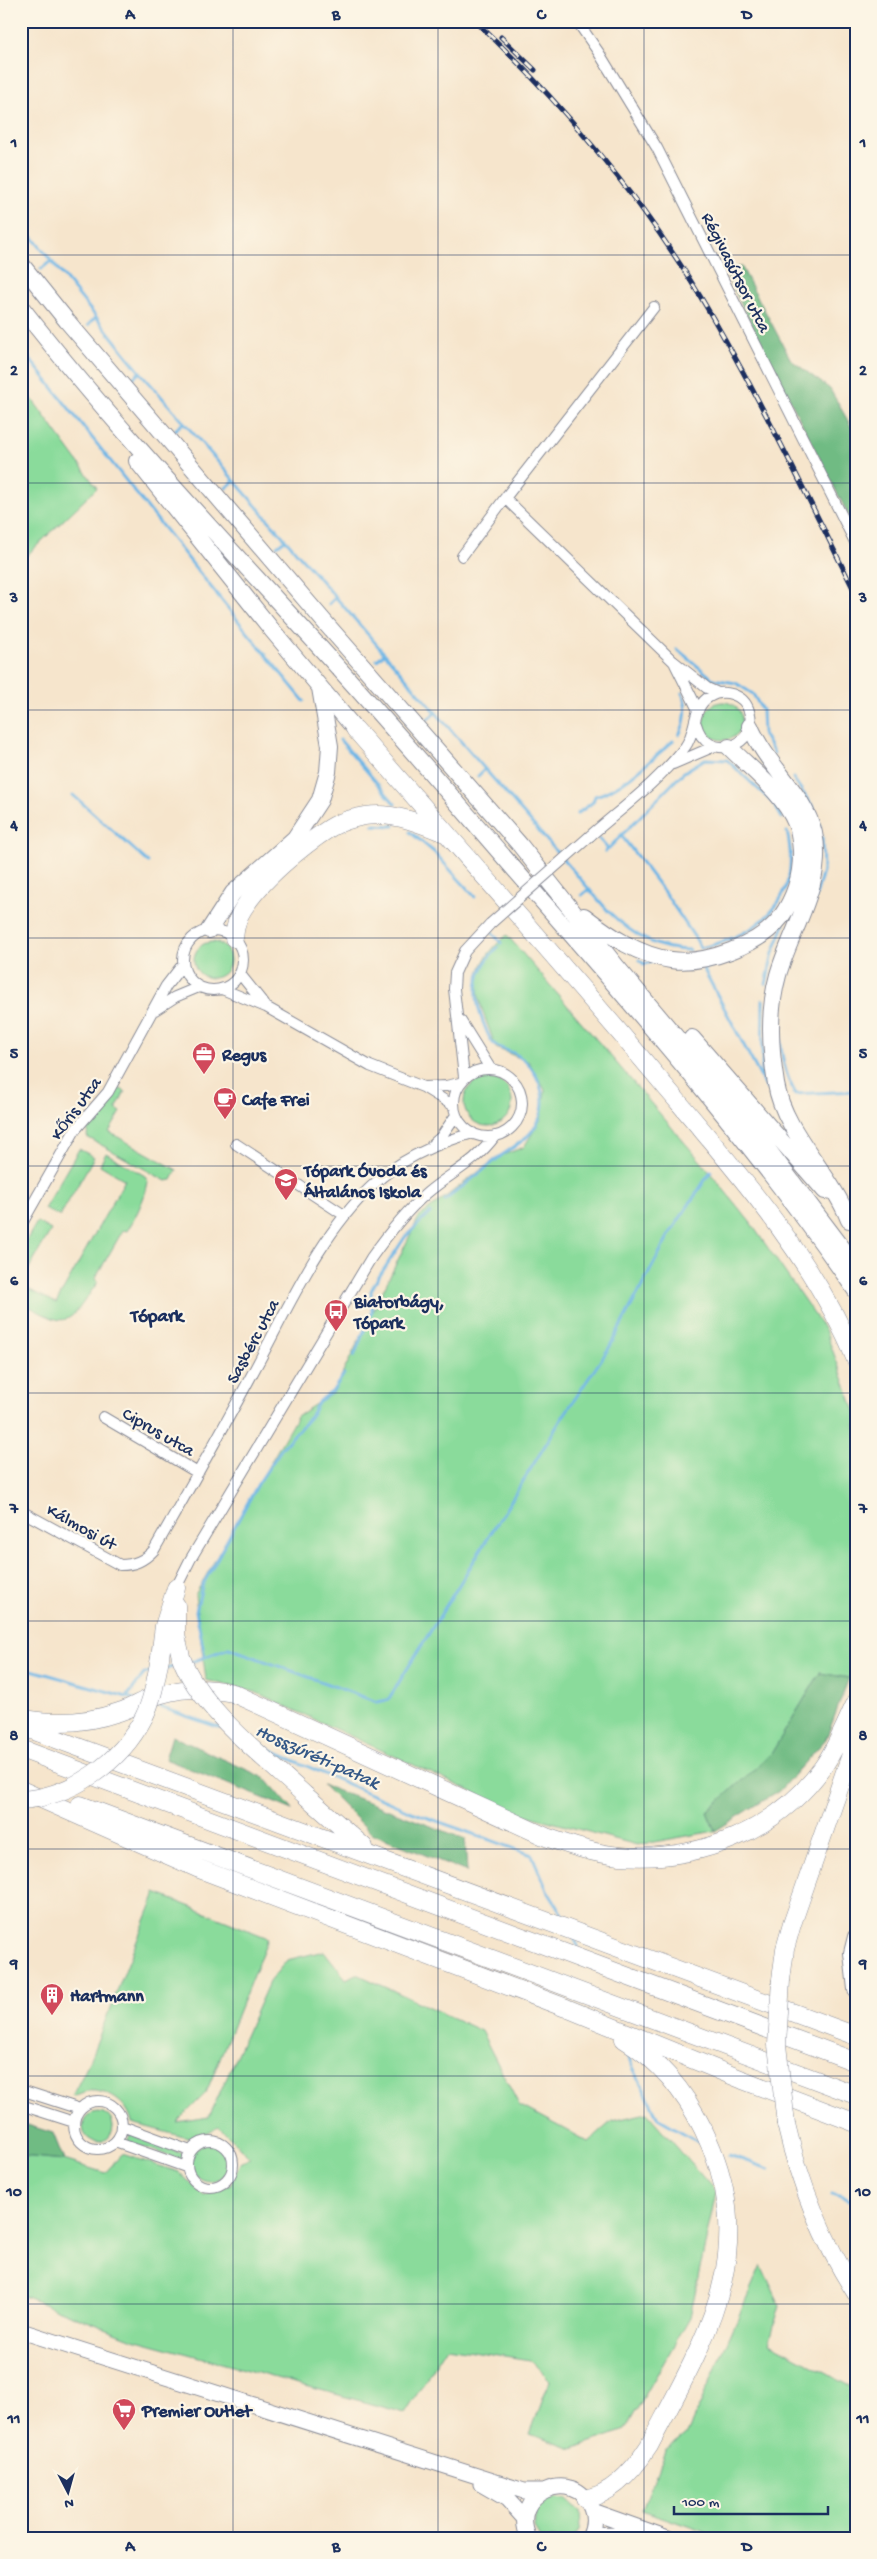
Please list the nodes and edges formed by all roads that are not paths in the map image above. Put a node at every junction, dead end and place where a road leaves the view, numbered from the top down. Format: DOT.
graph roads {
  1 [pos="577,21"];
  2 [pos="21,264"];
  3 [pos="21,307"];
  4 [pos="654,307"];
  5 [pos="69,369"];
  6 [pos="505,498"];
  7 [pos="856,544"];
  8 [pos="462,556"];
  9 [pos="674,661"];
  10 [pos="320,688"];
  11 [pos="718,693"];
  12 [pos="698,710"];
  13 [pos="696,724"];
  14 [pos="750,726"];
  15 [pos="355,729"];
  16 [pos="722,747"];
  17 [pos="672,764"];
  18 [pos="447,834"];
  19 [pos="563,899"];
  20 [pos="582,922"];
  21 [pos="210,930"];
  22 [pos="234,938"];
  23 [pos="183,964"];
  24 [pos="240,974"];
  25 [pos="199,987"];
  26 [pos="222,989"];
  27 [pos="266,1007"];
  28 [pos="154,1011"];
  29 [pos="458,1017"];
  30 [pos="490,1068"];
  31 [pos="462,1080"];
  32 [pos="423,1086"];
  33 [pos="455,1111"];
  34 [pos="473,1133"];
  35 [pos="495,1136"];
  36 [pos="236,1144"];
  37 [pos="427,1149"];
  38 [pos="344,1215"];
  39 [pos="852,1224"];
  40 [pos="21,1225"];
  41 [pos="856,1266"];
  42 [pos="856,1291"];
  43 [pos="856,1360"];
  44 [pos="102,1417"];
  45 [pos="198,1472"];
  46 [pos="21,1511"];
  47 [pos="128,1565"];
  48 [pos="176,1588"];
  49 [pos="856,1702"];
  50 [pos="21,1718"];
  51 [pos="21,1726"];
  52 [pos="856,1740"];
  53 [pos="21,1749"];
  54 [pos="21,1783"];
  55 [pos="21,1790"];
  56 [pos="21,1800"];
  57 [pos="378,1858"];
  58 [pos="856,1937"];
  59 [pos="856,1989"];
  60 [pos="566,2008"];
  61 [pos="856,2036"];
  62 [pos="856,2062"];
  63 [pos="21,2090"];
  64 [pos="856,2095"];
  65 [pos="21,2105"];
  66 [pos="80,2109"];
  67 [pos="74,2122"];
  68 [pos="856,2123"];
  69 [pos="122,2126"];
  70 [pos="115,2142"];
  71 [pos="190,2150"];
  72 [pos="186,2167"];
  73 [pos="856,2293"];
  74 [pos="21,2331"];
  75 [pos="461,2471"];
  76 [pos="543,2491"];
  77 [pos="589,2505"];
  78 [pos="524,2518"];
  79 [pos="590,2536"];
  80 [pos="529,2538"];
  81 [pos="639,2538"];
  82 [pos="668,2538"];
  1 -- 7 [label="street, Régivasútsor utca"];
  2 -- 19 [label="highway"];
  3 -- 5 [label="highway"];
  4 -- 6 [label="street"];
  5 -- 10 [label="highway"];
  5 -- 42 [label="highway"];
  6 -- 8 [label="street"];
  6 -- 9 [label="street"];
  9 -- 11 [label="street"];
  9 -- 12 [label="street"];
  10 -- 15 [label="highway"];
  10 -- 21 [label="highway"];
  11 -- 12 [label="street"];
  11 -- 14 [label="street"];
  12 -- 13 [label="street"];
  13 -- 16 [label="street"];
  13 -- 17 [label="street"];
  14 -- 16 [label="street"];
  14 -- 39 [label="highway"];
  15 -- 18 [label="highway"];
  16 -- 17 [label="street"];
  16 -- 19 [label="highway"];
  17 -- 29 [label="street, bridge"];
  18 -- 22 [label="highway"];
  18 -- 43 [label="highway"];
  19 -- 20 [label="highway"];
  20 -- 39 [label="highway"];
  20 -- 41 [label="highway"];
  21 -- 22 [label="street"];
  21 -- 23 [label="street"];
  22 -- 24 [label="street"];
  23 -- 25 [label="street"];
  23 -- 28 [label="street, Kőris utca"];
  24 -- 26 [label="street"];
  24 -- 27 [label="street"];
  25 -- 26 [label="street"];
  25 -- 28 [label="street, Kőris utca"];
  26 -- 27 [label="street"];
  27 -- 32 [label="street"];
  28 -- 40 [label="street, Kőris utca"];
  29 -- 30 [label="street"];
  29 -- 31 [label="street"];
  30 -- 31 [label="street"];
  30 -- 35 [label="street"];
  31 -- 32 [label="street"];
  31 -- 33 [label="street"];
  32 -- 33 [label="street"];
  33 -- 34 [label="street"];
  33 -- 37 [label="street, Sasbérc utca"];
  34 -- 35 [label="street"];
  34 -- 37 [label="street, Sasbérc utca"];
  35 -- 48 [label="street"];
  36 -- 38 [label="street"];
  37 -- 38 [label="street, Sasbérc utca"];
  38 -- 45 [label="street, Sasbérc utca"];
  44 -- 45 [label="street, Ciprus utca"];
  45 -- 47 [label="street, Sasbérc utca"];
  46 -- 47 [label="street, Kálmosi út"];
  48 -- 56 [label="highway, bridge"];
  48 -- 57 [label="highway, bridge"];
  49 -- 50 [label="highway"];
  51 -- 57 [label="highway"];
  52 -- 73 [label="highway, bridge"];
  53 -- 62 [label="highway"];
  54 -- 64 [label="highway"];
  55 -- 60 [label="highway"];
  57 -- 61 [label="highway"];
  58 -- 59 [label="highway"];
  60 -- 68 [label="highway"];
  60 -- 77 [label="highway"];
  63 -- 66 [label="street"];
  65 -- 67 [label="street"];
  66 -- 67 [label="street"];
  66 -- 69 [label="street"];
  67 -- 70 [label="street"];
  69 -- 70 [label="street"];
  69 -- 71 [label="street"];
  70 -- 72 [label="street"];
  71 -- 72 [label="street"];
  71 -- 72 [label="street"];
  74 -- 75 [label="main road"];
  75 -- 76 [label="main road"];
  75 -- 78 [label="main road"];
  76 -- 77 [label="main road"];
  76 -- 78 [label="main road"];
  77 -- 79 [label="main road"];
  77 -- 82 [label="main road"];
  78 -- 80 [label="main road"];
  79 -- 81 [label="main road"];
}
